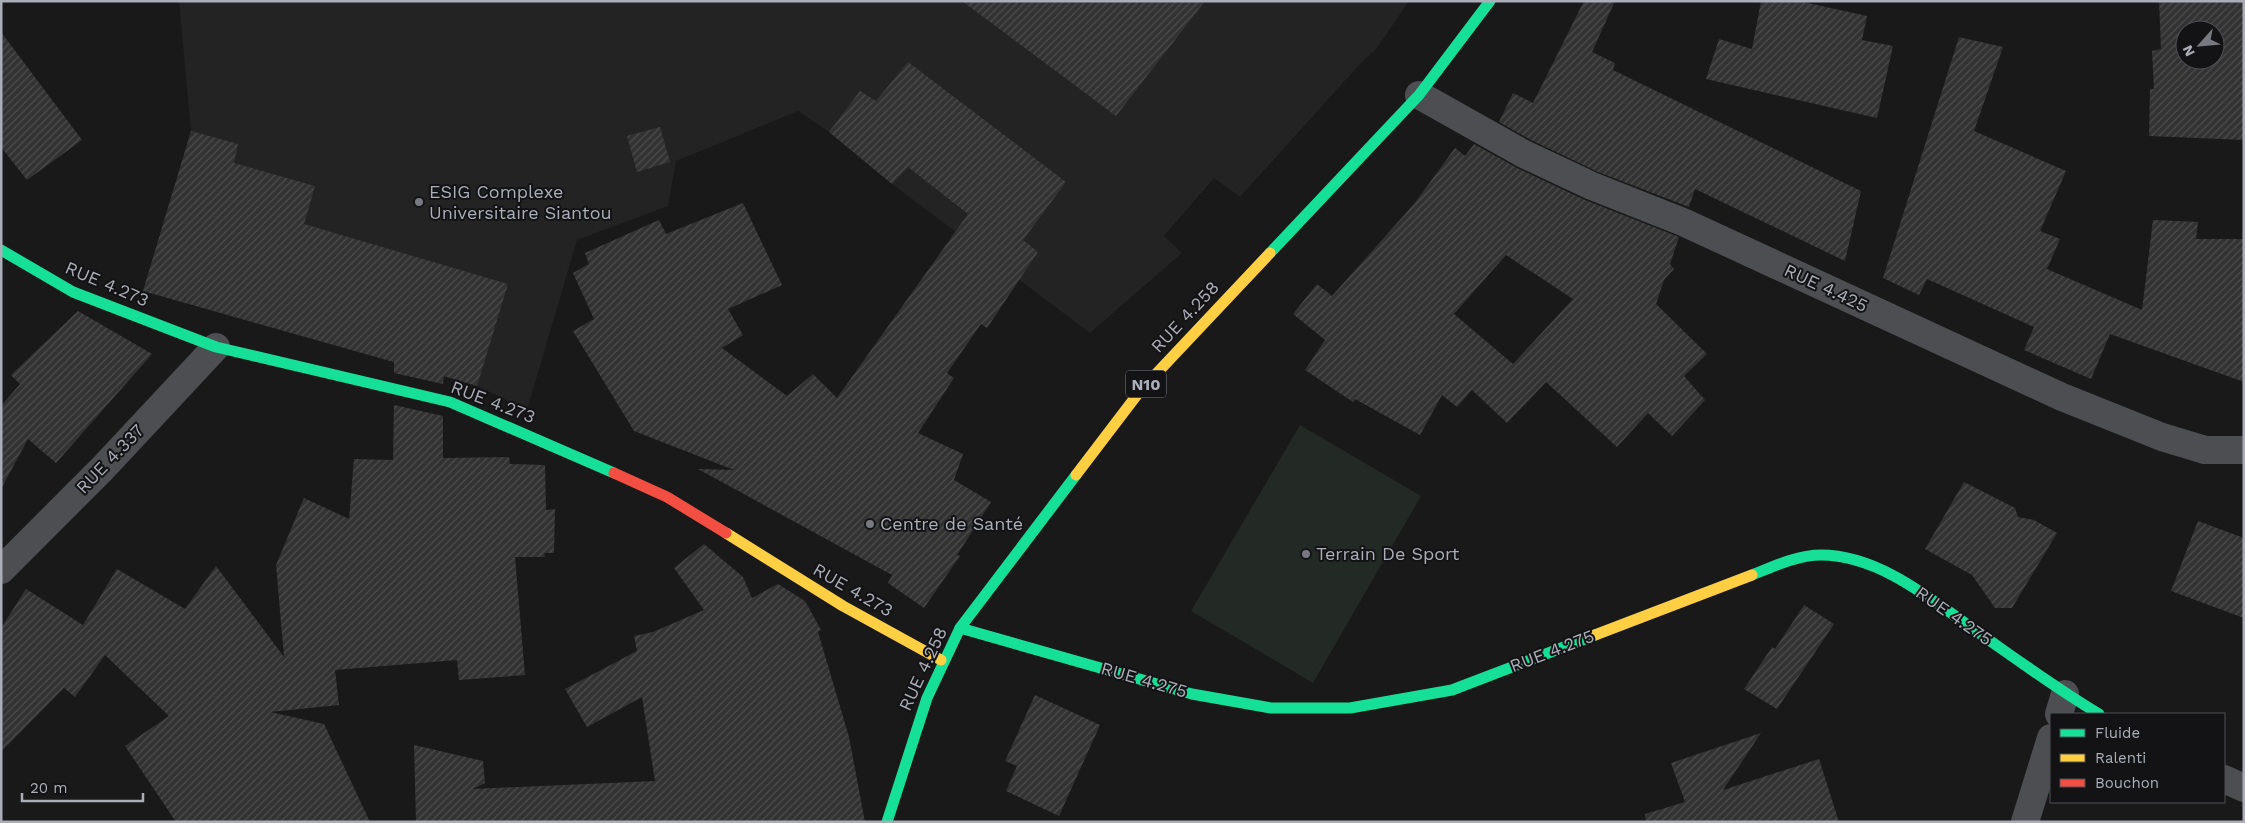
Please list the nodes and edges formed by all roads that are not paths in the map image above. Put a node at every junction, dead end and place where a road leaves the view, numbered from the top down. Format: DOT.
graph roads {
  1 [pos="1490,1"];
  2 [pos="1419,95"];
  3 [pos="1,250"];
  4 [pos="216,347"];
  5 [pos="2244,450"];
  6 [pos="1,570"];
  7 [pos="960,628"];
  8 [pos="941,660"];
  9 [pos="2062,704"];
  10 [pos="2095,713"];
  11 [pos="2050,741"];
  12 [pos="2225,779"];
  13 [pos="2244,788"];
  14 [pos="888,822"];
  15 [pos="2025,822"];
  1 -- 2 [label="main road, RUE 4.258 / N10"];
  2 -- 5 [label="street, RUE 4.425"];
  2 -- 7 [label="main road, RUE 4.258 / N10"];
  3 -- 4 [label="main road, RUE 4.273"];
  4 -- 6 [label="street, RUE 4.337"];
  4 -- 8 [label="main road, RUE 4.273"];
  7 -- 8 [label="main road, RUE 4.258 / N10"];
  7 -- 9 [label="main road, RUE 4.275"];
  8 -- 14 [label="main road, RUE 4.258 / N10"];
  9 -- 10 [label="main road, RUE 4.275"];
  11 -- 15 [label="street"];
  12 -- 13 [label="street"];
}
